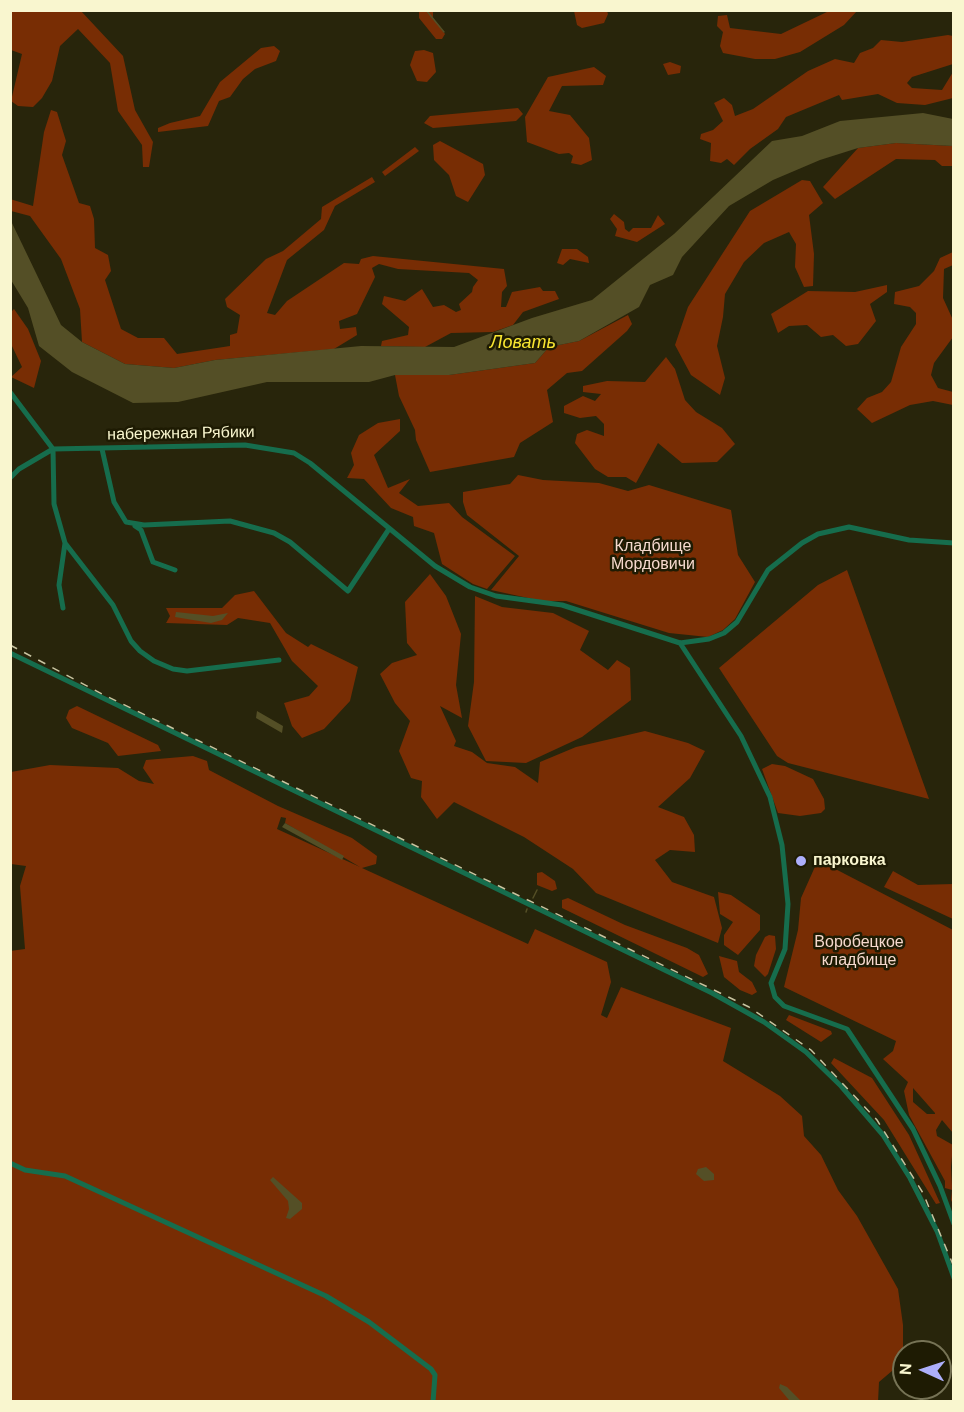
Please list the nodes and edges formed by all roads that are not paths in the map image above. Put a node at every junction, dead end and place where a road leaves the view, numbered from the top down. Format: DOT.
graph roads {
  1 [pos="10,392"];
  2 [pos="53,449"];
  3 [pos="102,449"];
  4 [pos="10,478"];
  5 [pos="133,525"];
  6 [pos="388,529"];
  7 [pos="65,543"];
  8 [pos="954,543"];
  9 [pos="176,570"];
  10 [pos="63,608"];
  11 [pos="680,644"];
  12 [pos="10,653"];
  13 [pos="279,660"];
  14 [pos="10,1163"];
  15 [pos="954,1224"];
  16 [pos="954,1278"];
  17 [pos="434,1401"];
  1 -- 2 [label="street"];
  2 -- 3 [label="street, набережная Рябики"];
  2 -- 4 [label="street"];
  2 -- 7 [label="street"];
  3 -- 5 [label="street"];
  3 -- 6 [label="street, набережная Рябики"];
  5 -- 6 [label="street"];
  5 -- 9 [label="street"];
  6 -- 11 [label="street, набережная Рябики"];
  7 -- 10 [label="street"];
  7 -- 13 [label="street"];
  8 -- 11 [label="street"];
  11 -- 15 [label="street"];
  12 -- 16 [label="street"];
  14 -- 17 [label="street"];
}
